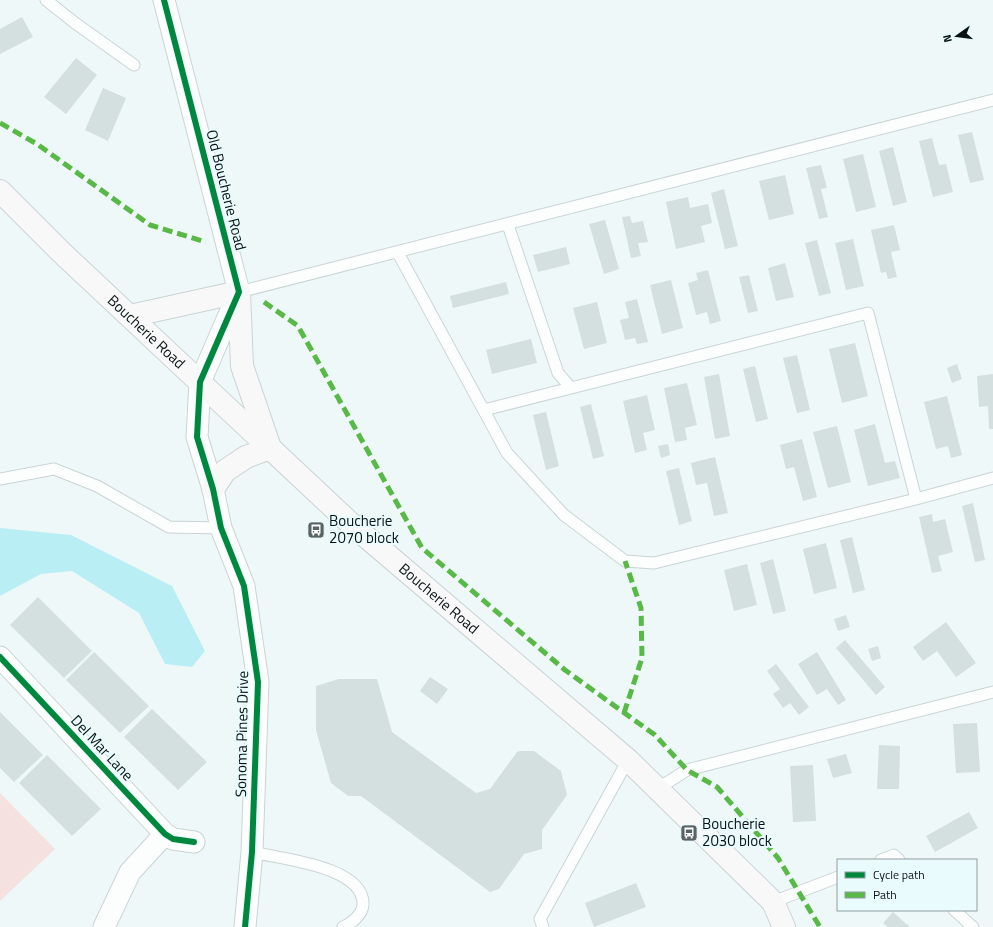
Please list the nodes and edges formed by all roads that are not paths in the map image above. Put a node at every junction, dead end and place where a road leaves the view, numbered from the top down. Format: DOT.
graph roads {
  1 [pos="46,0"];
  2 [pos="164,0"];
  3 [pos="134,65"];
  4 [pos="993,100"];
  5 [pos="0,192"];
  6 [pos="508,225"];
  7 [pos="398,252"];
  8 [pos="239,292"];
  9 [pos="130,316"];
  10 [pos="200,382"];
  11 [pos="571,388"];
  12 [pos="484,410"];
  13 [pos="270,448"];
  14 [pos="993,478"];
  15 [pos="0,479"];
  16 [pos="213,489"];
  17 [pos="916,499"];
  18 [pos="221,528"];
  19 [pos="0,657"];
  20 [pos="993,692"];
  21 [pos="628,760"];
  22 [pos="657,789"];
  23 [pos="165,834"];
  24 [pos="194,842"];
  25 [pos="252,852"];
  26 [pos="884,859"];
  27 [pos="898,859"];
  28 [pos="837,877"];
  29 [pos="773,902"];
  30 [pos="955,911"];
  31 [pos="542,923"];
  32 [pos="104,927"];
  33 [pos="246,927"];
  34 [pos="343,927"];
  35 [pos="532,927"];
  36 [pos="784,927"];
  37 [pos="973,927"];
  1 -- 3 [label="lane"];
  2 -- 8 [label="street, Old Boucherie Road"];
  4 -- 6 [label="lane"];
  5 -- 9 [label="main road, Boucherie Road"];
  6 -- 7 [label="lane"];
  6 -- 11 [label="lane"];
  7 -- 8 [label="lane"];
  7 -- 12 [label="lane"];
  8 -- 9 [label="main road"];
  8 -- 10 [label="street"];
  8 -- 13 [label="main road"];
  9 -- 10 [label="main road, Boucherie Road"];
  10 -- 13 [label="main road, Boucherie Road"];
  10 -- 16 [label="street, Sonoma Pines Drive"];
  11 -- 12 [label="lane"];
  11 -- 17 [label="lane"];
  12 -- 17 [label="lane"];
  13 -- 16 [label="main road"];
  13 -- 21 [label="main road, Boucherie Road"];
  14 -- 17 [label="lane"];
  15 -- 18 [label="lane"];
  16 -- 18 [label="street, Sonoma Pines Drive"];
  18 -- 25 [label="street, Sonoma Pines Drive"];
  19 -- 23 [label="street, Del Mar Lane"];
  20 -- 22 [label="lane"];
  21 -- 22 [label="main road, Boucherie Road"];
  21 -- 31 [label="lane"];
  22 -- 29 [label="main road, Boucherie Road"];
  23 -- 24 [label="street, Del Mar Lane"];
  23 -- 32 [label="street"];
  25 -- 33 [label="street, Sonoma Pines Drive"];
  25 -- 34 [label="lane"];
  26 -- 27 [label="lane"];
  28 -- 29 [label="lane"];
  29 -- 36 [label="main road, Boucherie Road"];
  30 -- 37 [label="lane"];
  31 -- 35 [label="lane"];
}
